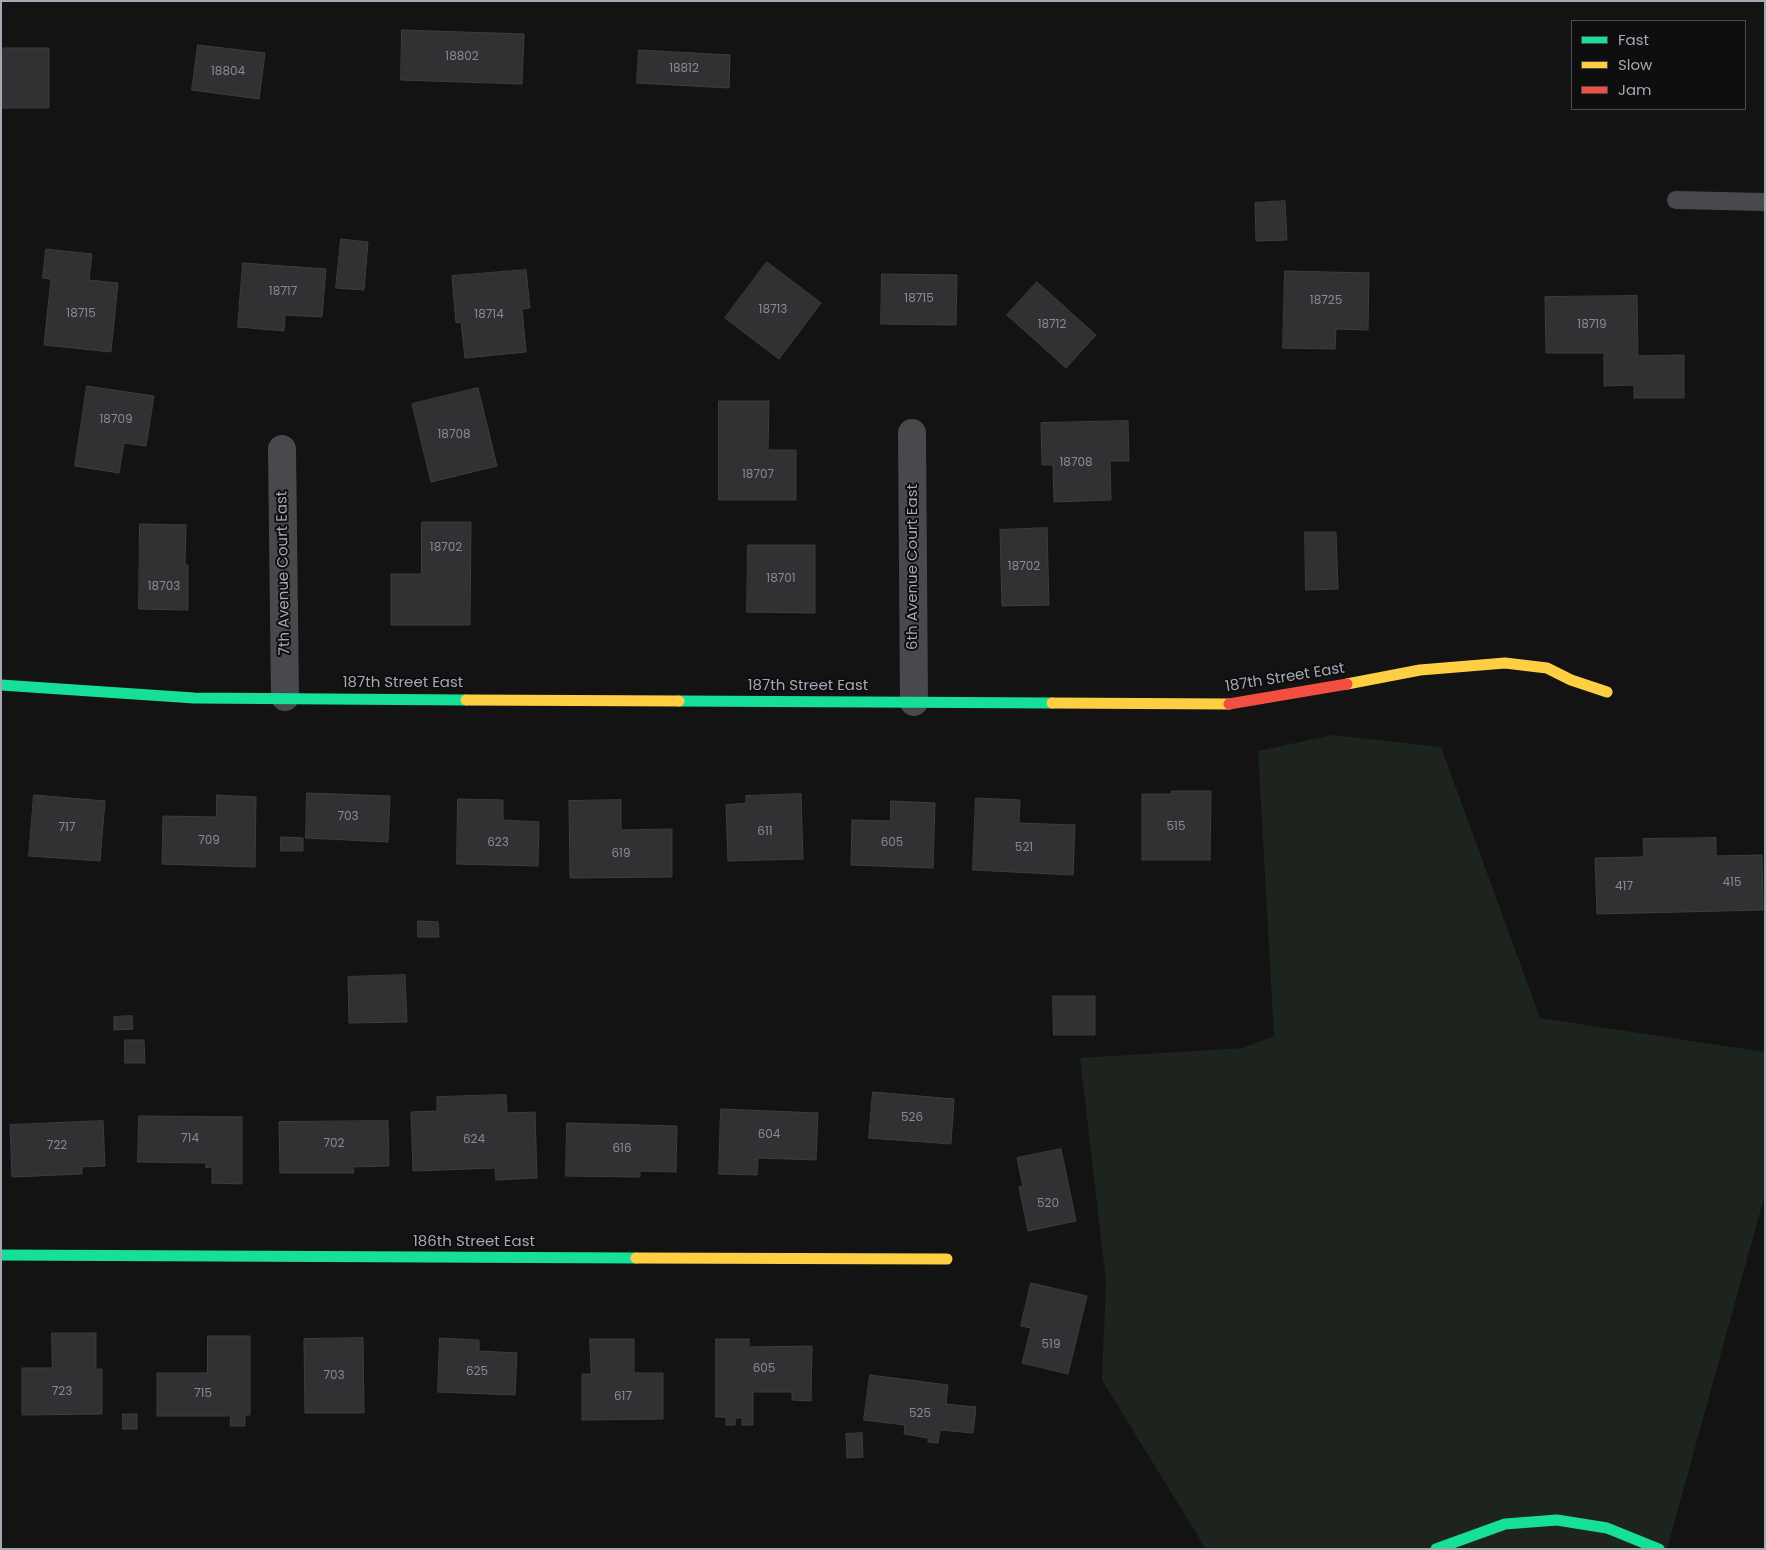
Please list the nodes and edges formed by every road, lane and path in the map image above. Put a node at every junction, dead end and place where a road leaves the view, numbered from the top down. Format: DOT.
graph roads {
  1 [pos="1676,200"];
  2 [pos="1765,202"];
  3 [pos="912,433"];
  4 [pos="282,449"];
  5 [pos="1,685"];
  6 [pos="1607,692"];
  7 [pos="285,697"];
  8 [pos="914,702"];
  9 [pos="1,1255"];
  10 [pos="947,1259"];
  11 [pos="1436,1549"];
  12 [pos="1659,1549"];
  1 -- 2 [label="lane"];
  3 -- 8 [label="street, 6th Avenue Court East"];
  4 -- 7 [label="street, 7th Avenue Court East"];
  5 -- 7 [label="street, 187th Street East"];
  6 -- 8 [label="street, 187th Street East"];
  7 -- 8 [label="street, 187th Street East"];
  9 -- 10 [label="street, 186th Street East"];
  11 -- 12 [label="street"];
}
